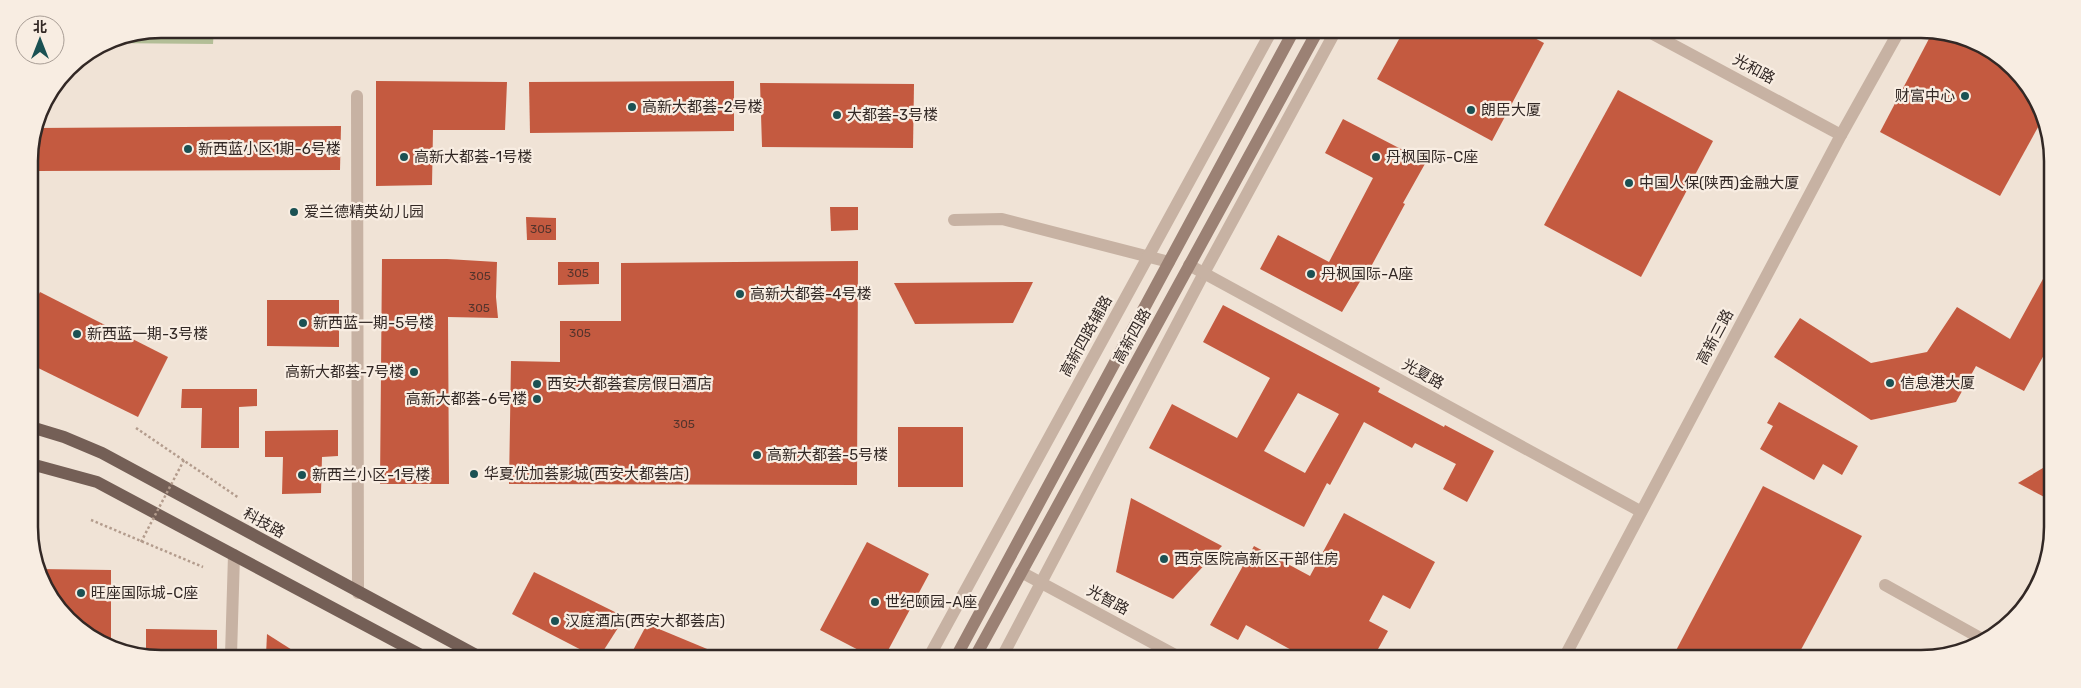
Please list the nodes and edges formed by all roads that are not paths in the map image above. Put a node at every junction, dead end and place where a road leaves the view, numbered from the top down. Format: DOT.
graph roads {
  1 [pos="1268,37"];
  2 [pos="1290,37"];
  3 [pos="1314,37"];
  4 [pos="1332,37"];
  5 [pos="1660,37"];
  6 [pos="1896,37"];
  7 [pos="358,96"];
  8 [pos="1841,135"];
  9 [pos="954,220"];
  10 [pos="1148,256"];
  11 [pos="1169,262"];
  12 [pos="1190,265"];
  13 [pos="1204,273"];
  14 [pos="37,429"];
  15 [pos="37,466"];
  16 [pos="1640,511"];
  17 [pos="234,555"];
  18 [pos="1021,572"];
  19 [pos="1041,583"];
  20 [pos="1885,584"];
  21 [pos="358,593"];
  22 [pos="1978,637"];
  23 [pos="231,650"];
  24 [pos="412,650"];
  25 [pos="467,650"];
  26 [pos="932,650"];
  27 [pos="960,650"];
  28 [pos="979,650"];
  29 [pos="1006,650"];
  30 [pos="1166,650"];
  31 [pos="1568,650"];
  1 -- 10 [label="street, 高新四路辅路"];
  2 -- 11 [label="main road, 高新四路"];
  3 -- 12 [label="main road, 高新四路"];
  4 -- 13 [label="street"];
  5 -- 8 [label="street, 光和路"];
  6 -- 8 [label="street, 高新三路"];
  7 -- 21 [label="street"];
  8 -- 16 [label="street, 高新三路"];
  9 -- 10 [label="street"];
  10 -- 11 [label="street"];
  10 -- 26 [label="street, 高新四路辅路"];
  11 -- 27 [label="main road, 高新四路"];
  12 -- 13 [label="street, 光夏路"];
  12 -- 18 [label="main road, 高新四路"];
  13 -- 16 [label="street, 光夏路"];
  13 -- 19 [label="street"];
  14 -- 21 [label="main road, 科技路"];
  15 -- 17 [label="main road"];
  16 -- 31 [label="street, 高新三路"];
  17 -- 23 [label="street"];
  17 -- 24 [label="main road"];
  18 -- 19 [label="street, 光智路"];
  18 -- 28 [label="main road, 高新四路"];
  19 -- 29 [label="street"];
  19 -- 30 [label="street, 光智路"];
  20 -- 22 [label="street"];
  21 -- 25 [label="main road, 科技路"];
}
